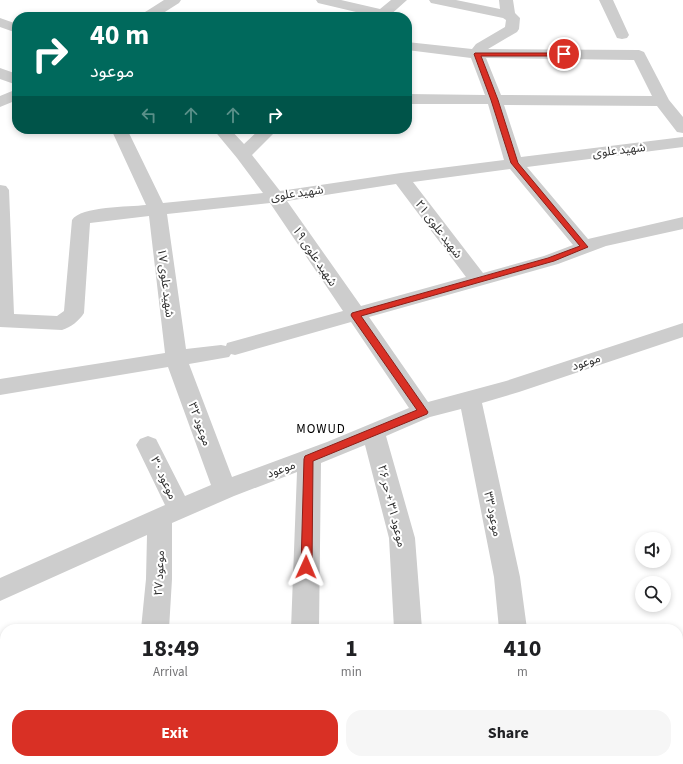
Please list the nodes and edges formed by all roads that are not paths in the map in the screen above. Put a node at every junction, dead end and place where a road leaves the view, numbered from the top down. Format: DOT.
graph roads {
  1 [pos="174,0"];
  2 [pos="323,0"];
  3 [pos="400,0"];
  4 [pos="436,0"];
  5 [pos="506,0"];
  6 [pos="606,0"];
  7 [pos="155,12"];
  8 [pos="369,12"];
  9 [pos="385,12"];
  10 [pos="508,15"];
  11 [pos="0,22"];
  12 [pos="12,27"];
  13 [pos="622,36"];
  14 [pos="412,47"];
  15 [pos="477,54"];
  16 [pos="0,73"];
  17 [pos="12,78"];
  18 [pos="12,96"];
  19 [pos="412,99"];
  20 [pos="495,100"];
  21 [pos="662,101"];
  22 [pos="0,102"];
  23 [pos="683,131"];
  24 [pos="121,134"];
  25 [pos="225,134"];
  26 [pos="265,134"];
  27 [pos="243,154"];
  28 [pos="514,163"];
  29 [pos="401,178"];
  30 [pos="0,190"];
  31 [pos="275,197"];
  32 [pos="157,209"];
  33 [pos="683,223"];
  34 [pos="584,247"];
  35 [pos="478,280"];
  36 [pos="355,315"];
  37 [pos="2,320"];
  38 [pos="683,330"];
  39 [pos="176,358"];
  40 [pos="0,387"];
  41 [pos="470,399"];
  42 [pos="423,412"];
  43 [pos="372,432"];
  44 [pos="148,445"];
  45 [pos="309,459"];
  46 [pos="225,489"];
  47 [pos="170,514"];
  48 [pos="0,590"];
  49 [pos="155,624"];
  50 [pos="305,624"];
  51 [pos="408,624"];
  52 [pos="512,624"];
  1 -- 7 [label="street"];
  2 -- 8 [label="street"];
  3 -- 9 [label="street"];
  4 -- 10 [label="street"];
  5 -- 10 [label="street"];
  6 -- 13 [label="street"];
  10 -- 15 [label="street"];
  11 -- 12 [label="street"];
  14 -- 15 [label="street"];
  15 -- 20 [label="street"];
  15 -- 21 [label="street"];
  16 -- 17 [label="street"];
  18 -- 22 [label="street"];
  19 -- 20 [label="street"];
  20 -- 21 [label="street"];
  20 -- 28 [label="street"];
  21 -- 23 [label="street"];
  23 -- 28 [label="street, شهید علوی"];
  24 -- 32 [label="street, شهید علوی ۱۷"];
  25 -- 27 [label="street, شهید علوی ۱۹"];
  26 -- 27 [label="street"];
  27 -- 31 [label="street, شهید علوی ۱۹"];
  28 -- 29 [label="street, شهید علوی"];
  28 -- 34 [label="street"];
  29 -- 31 [label="street, شهید علوی"];
  29 -- 35 [label="street, شهید علوی ۲۱"];
  30 -- 37 [label="street"];
  31 -- 32 [label="street, شهید علوی"];
  31 -- 36 [label="street, شهید علوی ۱۹"];
  32 -- 37 [label="street, شهید علوی"];
  32 -- 39 [label="street, شهید علوی ۱۷"];
  33 -- 34 [label="street"];
  34 -- 35 [label="street"];
  35 -- 36 [label="street"];
  36 -- 39 [label="street"];
  36 -- 42 [label="street, شهید علوی ۱۹"];
  38 -- 41 [label="street, موعود"];
  39 -- 40 [label="street"];
  39 -- 46 [label="street, موعود ۳۲"];
  41 -- 42 [label="street, موعود"];
  41 -- 52 [label="street, موعود ۳۳"];
  42 -- 43 [label="street, موعود"];
  43 -- 45 [label="street, موعود"];
  43 -- 51 [label="street, موعود ۳۱ + حر ۲۶"];
  44 -- 47 [label="street, موعود ۳۰"];
  45 -- 46 [label="street, موعود"];
  45 -- 50 [label="street"];
  46 -- 47 [label="street, موعود"];
  47 -- 48 [label="street, موعود"];
  47 -- 49 [label="street, موعود ۲۷"];
}
